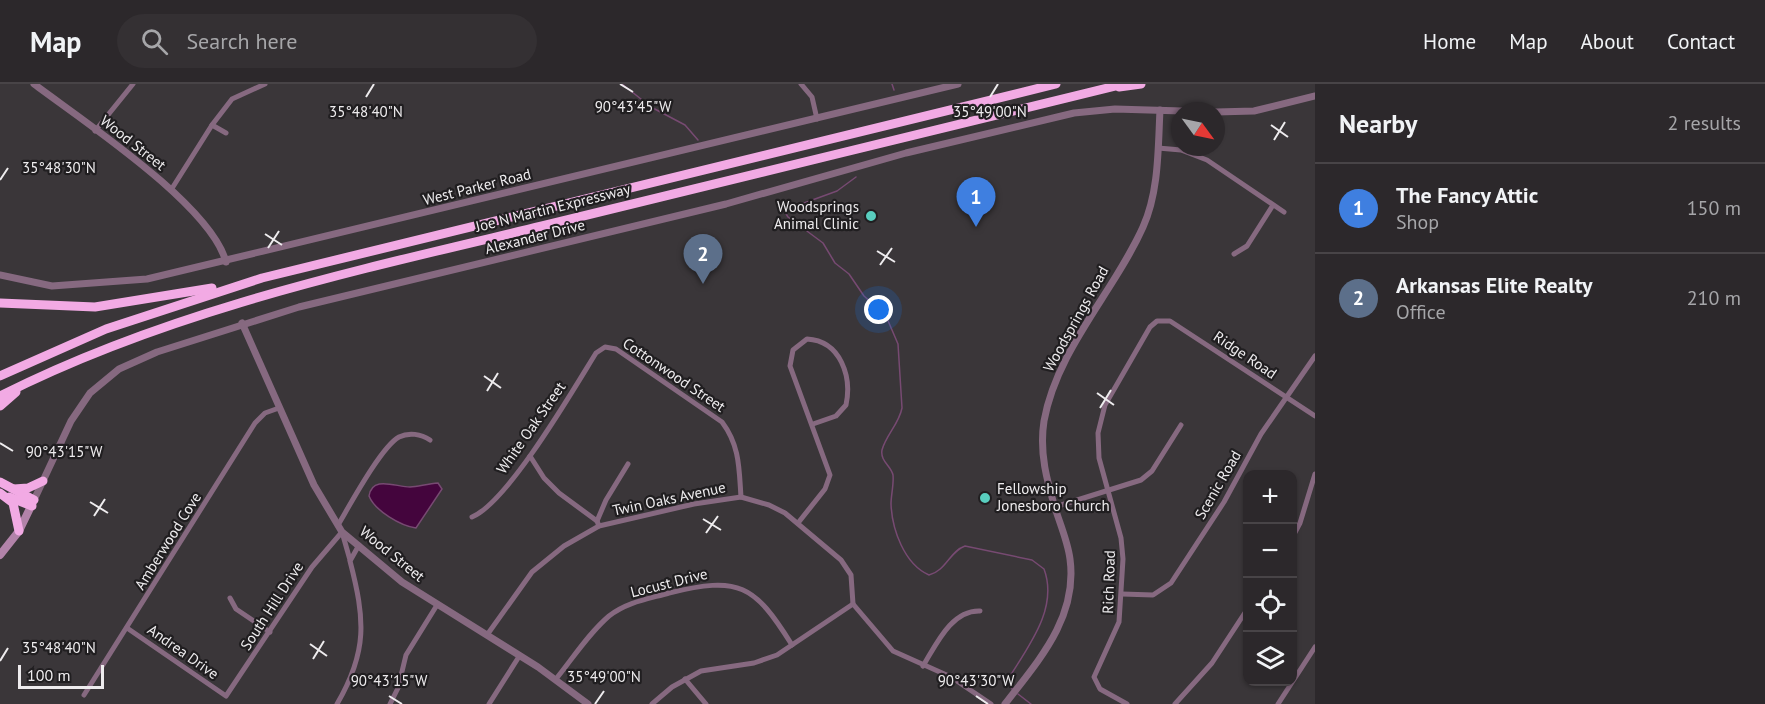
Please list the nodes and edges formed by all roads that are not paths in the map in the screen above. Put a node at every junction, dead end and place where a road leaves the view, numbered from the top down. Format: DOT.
graph roads {
  1 [pos="50,84"];
  2 [pos="133,84"];
  3 [pos="265,84"];
  4 [pos="801,84"];
  5 [pos="957,84"];
  6 [pos="1056,84"];
  7 [pos="1124,84"];
  8 [pos="1141,84"];
  9 [pos="39,87"];
  10 [pos="1105,88"];
  11 [pos="1315,96"];
  12 [pos="1160,110"];
  13 [pos="1171,110"];
  14 [pos="1225,112"];
  15 [pos="817,119"];
  16 [pos="212,125"];
  17 [pos="95,131"];
  18 [pos="226,133"];
  19 [pos="1158,148"];
  20 [pos="171,189"];
  21 [pos="1273,205"];
  22 [pos="1284,212"];
  23 [pos="1234,254"];
  24 [pos="225,262"];
  25 [pos="0,275"];
  26 [pos="244,283"];
  27 [pos="0,303"];
  28 [pos="1160,321"];
  29 [pos="242,323"];
  30 [pos="605,347"];
  31 [pos="1315,356"];
  32 [pos="0,376"];
  33 [pos="34,378"];
  34 [pos="0,396"];
  35 [pos="1287,397"];
  36 [pos="0,406"];
  37 [pos="279,408"];
  38 [pos="1315,416"];
  39 [pos="813,424"];
  40 [pos="1181,425"];
  41 [pos="430,440"];
  42 [pos="530,456"];
  43 [pos="628,464"];
  44 [pos="1315,474"];
  45 [pos="43,481"];
  46 [pos="0,482"];
  47 [pos="1108,491"];
  48 [pos="6,493"];
  49 [pos="741,497"];
  50 [pos="33,503"];
  51 [pos="1055,507"];
  52 [pos="472,517"];
  53 [pos="798,523"];
  54 [pos="598,524"];
  55 [pos="338,525"];
  56 [pos="1297,529"];
  57 [pos="19,531"];
  58 [pos="342,532"];
  59 [pos="359,545"];
  60 [pos="0,555"];
  61 [pos="350,561"];
  62 [pos="1122,594"];
  63 [pos="230,598"];
  64 [pos="437,604"];
  65 [pos="853,604"];
  66 [pos="980,611"];
  67 [pos="1243,616"];
  68 [pos="128,628"];
  69 [pos="270,632"];
  70 [pos="487,635"];
  71 [pos="792,645"];
  72 [pos="1315,646"];
  73 [pos="520,655"];
  74 [pos="923,666"];
  75 [pos="556,679"];
  76 [pos="685,680"];
  77 [pos="84,695"];
  78 [pos="226,696"];
  79 [pos="1006,703"];
  80 [pos="337,704"];
  81 [pos="390,704"];
  82 [pos="489,704"];
  83 [pos="588,704"];
  84 [pos="652,704"];
  85 [pos="706,704"];
  86 [pos="991,704"];
  87 [pos="1127,704"];
  88 [pos="1175,704"];
  89 [pos="1278,704"];
  1 -- 9 [label="street"];
  2 -- 17 [label="street"];
  3 -- 16 [label="street"];
  4 -- 15 [label="street"];
  5 -- 15 [label="street, West Parker Road"];
  6 -- 26 [label="highway, Joe N Martin Expressway"];
  7 -- 10 [label="highway, Joe N Martin Expressway"];
  8 -- 10 [label="highway"];
  9 -- 17 [label="street, Wood Street"];
  10 -- 33 [label="highway, Joe N Martin Expressway"];
  11 -- 14 [label="street"];
  12 -- 13 [label="street, Alexander Drive"];
  12 -- 19 [label="street, Woodsprings Road"];
  12 -- 29 [label="street, Alexander Drive"];
  15 -- 24 [label="street, West Parker Road"];
  16 -- 18 [label="street"];
  16 -- 20 [label="street"];
  17 -- 20 [label="street, Wood Street"];
  19 -- 21 [label="street"];
  19 -- 51 [label="street, Woodsprings Road"];
  20 -- 24 [label="street, Wood Street"];
  21 -- 22 [label="street"];
  21 -- 23 [label="street"];
  24 -- 25 [label="street, West Parker Road"];
  26 -- 27 [label="highway"];
  26 -- 32 [label="highway, Joe N Martin Expressway"];
  28 -- 35 [label="street, Ridge Road"];
  28 -- 47 [label="street, Rich Road"];
  29 -- 37 [label="street, Wood Street"];
  29 -- 45 [label="street, Alexander Drive"];
  30 -- 42 [label="street, White Oak Street"];
  30 -- 49 [label="street, Cottonwood Street"];
  31 -- 35 [label="street, Scenic Road"];
  33 -- 34 [label="highway, Joe N Martin Expressway"];
  33 -- 36 [label="highway"];
  35 -- 38 [label="street, Ridge Road"];
  35 -- 62 [label="street, Scenic Road"];
  37 -- 55 [label="street, Wood Street"];
  37 -- 68 [label="street, Amberwood Cove"];
  39 -- 39 [label="street"];
  39 -- 53 [label="street"];
  40 -- 47 [label="street"];
  41 -- 55 [label="street"];
  42 -- 52 [label="street, White Oak Street"];
  42 -- 54 [label="street"];
  43 -- 54 [label="street"];
  44 -- 56 [label="street"];
  45 -- 48 [label="highway"];
  45 -- 50 [label="street, Alexander Drive"];
  46 -- 48 [label="highway"];
  47 -- 51 [label="street"];
  47 -- 62 [label="street, Rich Road"];
  48 -- 50 [label="highway"];
  48 -- 57 [label="highway"];
  49 -- 53 [label="street, Twin Oaks Avenue"];
  49 -- 54 [label="street, Twin Oaks Avenue"];
  50 -- 57 [label="main road, Alexander Drive"];
  51 -- 79 [label="street, Woodsprings Road"];
  53 -- 65 [label="street, Twin Oaks Avenue"];
  54 -- 70 [label="street, Twin Oaks Avenue"];
  55 -- 58 [label="street, Wood Street"];
  57 -- 60 [label="main road, Alexander Drive"];
  58 -- 59 [label="street, Wood Street"];
  58 -- 61 [label="street"];
  58 -- 69 [label="street, South Hill Drive"];
  59 -- 61 [label="street"];
  59 -- 64 [label="street, Wood Street"];
  61 -- 80 [label="street"];
  62 -- 87 [label="street, Rich Road"];
  63 -- 69 [label="street"];
  64 -- 70 [label="street, Wood Street"];
  64 -- 81 [label="street"];
  65 -- 71 [label="street"];
  65 -- 74 [label="street"];
  66 -- 74 [label="street"];
  67 -- 88 [label="street"];
  68 -- 77 [label="street, Amberwood Cove"];
  68 -- 78 [label="street, Andrea Drive"];
  69 -- 78 [label="street, South Hill Drive"];
  70 -- 73 [label="street, Wood Street"];
  71 -- 75 [label="street, Locust Drive"];
  71 -- 76 [label="street"];
  72 -- 89 [label="street"];
  73 -- 75 [label="street, Wood Street"];
  73 -- 82 [label="street"];
  74 -- 86 [label="street"];
  75 -- 83 [label="street, Wood Street"];
  76 -- 84 [label="street"];
  76 -- 85 [label="street"];
}
